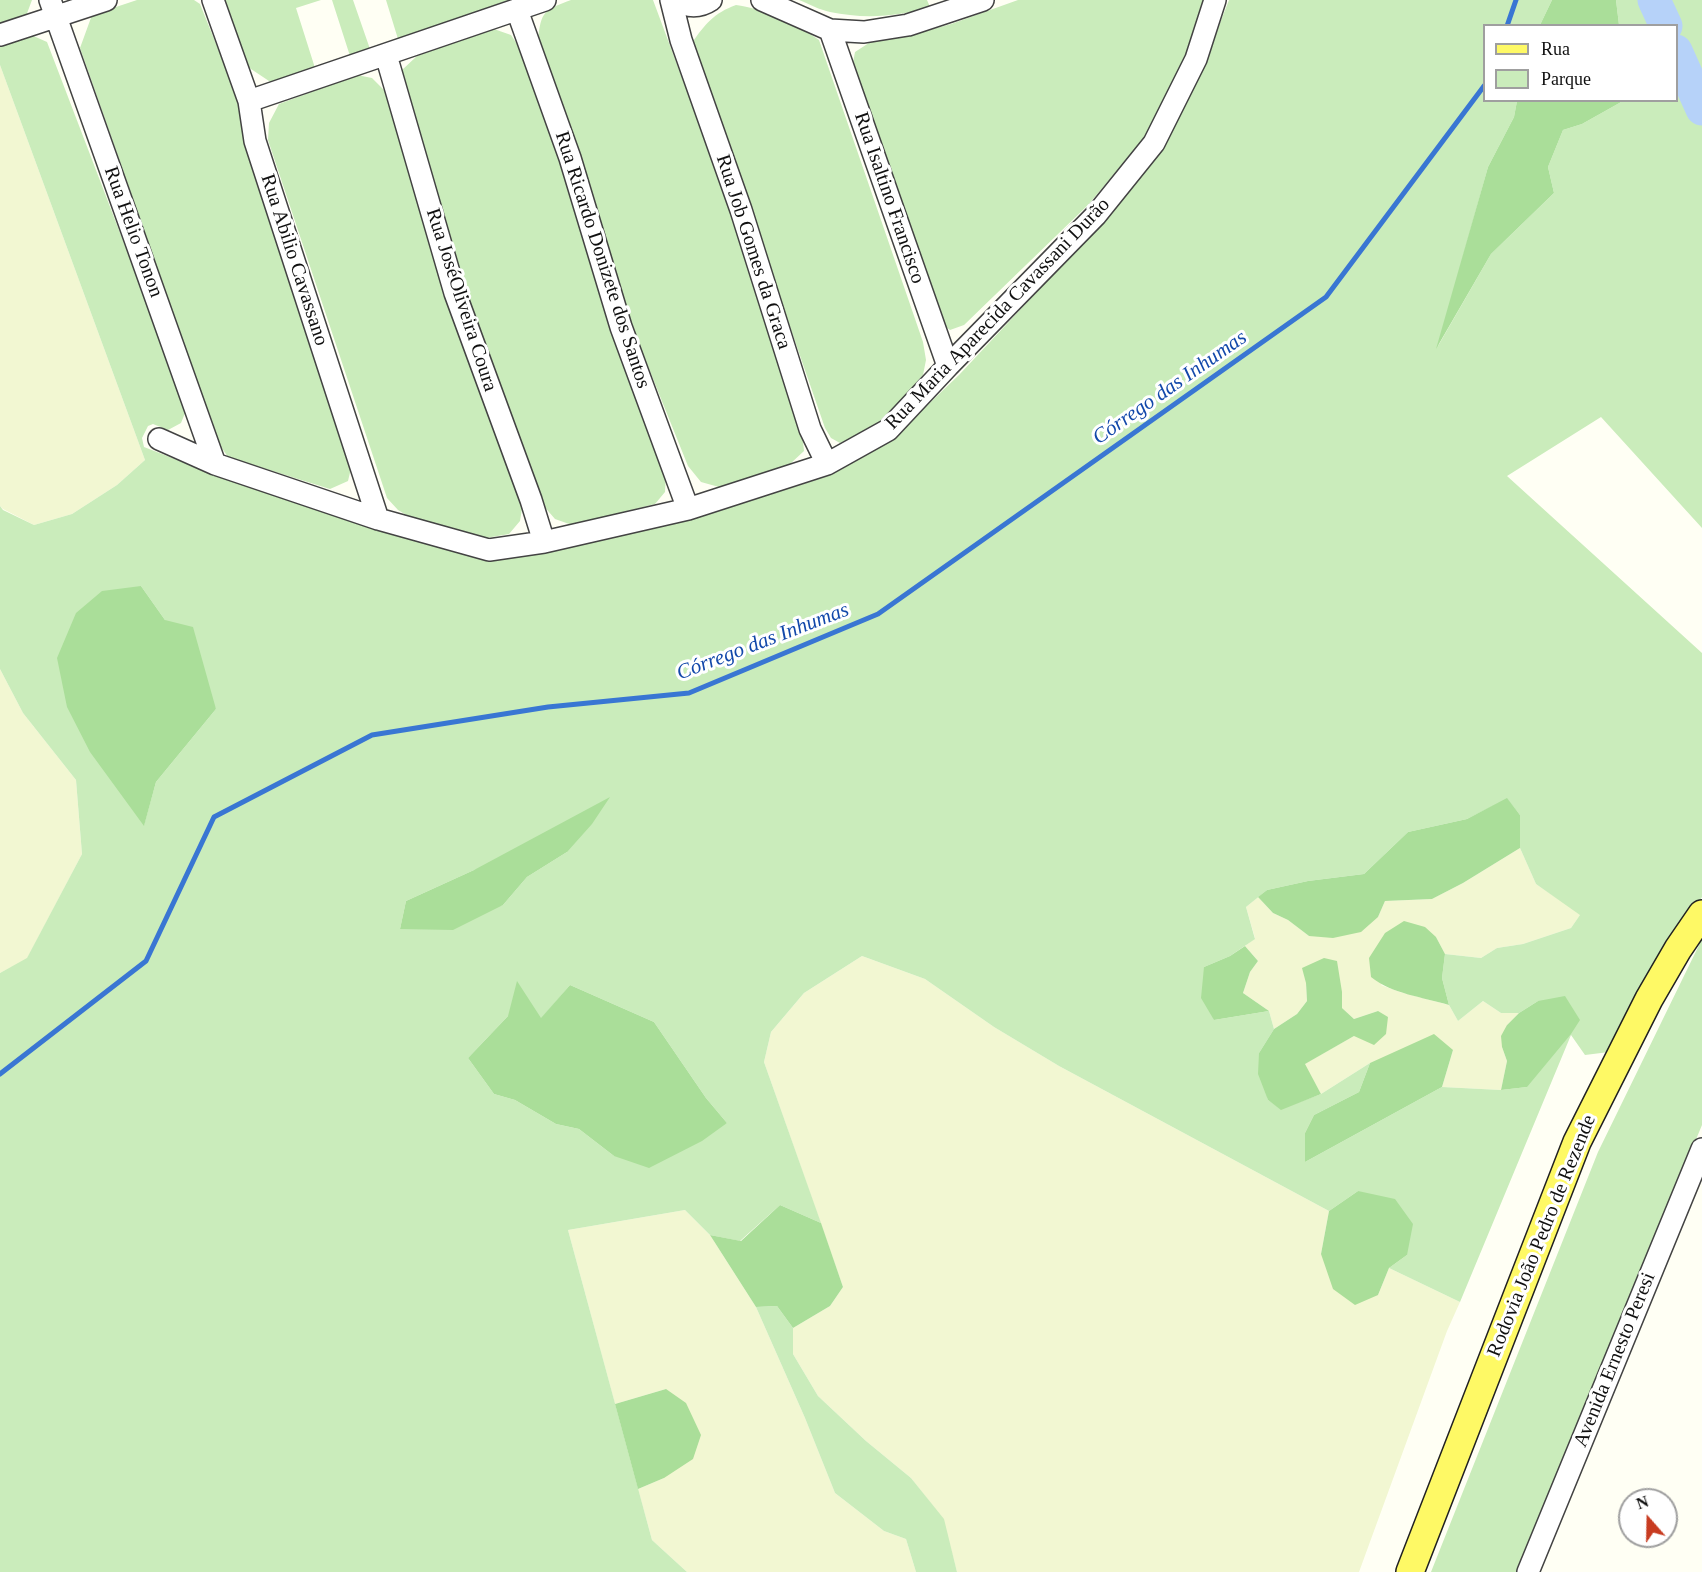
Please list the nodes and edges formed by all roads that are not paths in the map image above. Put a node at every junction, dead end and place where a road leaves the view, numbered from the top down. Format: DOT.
graph roads {
  1 [pos="106,0"];
  2 [pos="213,0"];
  3 [pos="545,0"];
  4 [pos="711,0"];
  5 [pos="762,0"];
  6 [pos="983,0"];
  7 [pos="1215,0"];
  8 [pos="678,2"];
  9 [pos="53,8"];
  10 [pos="517,10"];
  11 [pos="830,30"];
  12 [pos="0,35"];
  13 [pos="386,55"];
  14 [pos="249,101"];
  15 [pos="948,366"];
  16 [pos="159,439"];
  17 [pos="215,464"];
  18 [pos="827,464"];
  19 [pos="688,509"];
  20 [pos="378,519"];
  21 [pos="544,542"];
  22 [pos="1702,914"];
  23 [pos="1702,1151"];
  24 [pos="1410,1572"];
  25 [pos="1528,1572"];
  1 -- 9 [label="street"];
  2 -- 14 [label="street, Rua Abilio Cavassano"];
  3 -- 10 [label="street"];
  4 -- 8 [label="street"];
  5 -- 11 [label="street"];
  6 -- 11 [label="street"];
  7 -- 15 [label="street, Rua Maria Aparecida Cavassani Durão"];
  8 -- 18 [label="street, Rua Job Gomes da Graca"];
  9 -- 12 [label="street"];
  9 -- 17 [label="street, Rua Helio Tonon"];
  10 -- 13 [label="street"];
  10 -- 19 [label="street, Rua Ricardo Donizete dos Santos"];
  11 -- 15 [label="street, Rua Isaltino Francisco"];
  13 -- 14 [label="street"];
  13 -- 21 [label="street, Rua JoséOliveira Coura"];
  14 -- 20 [label="street, Rua Abilio Cavassano"];
  15 -- 18 [label="street, Rua Maria Aparecida Cavassani Durão"];
  16 -- 17 [label="street, Rua Maria Aparecida Cavassani Durão"];
  17 -- 20 [label="street, Rua Maria Aparecida Cavassani Durão"];
  18 -- 19 [label="street, Rua Maria Aparecida Cavassani Durão"];
  19 -- 21 [label="street, Rua Maria Aparecida Cavassani Durão"];
  20 -- 21 [label="street, Rua Maria Aparecida Cavassani Durão"];
  22 -- 24 [label="main road, Rodovia João Pedro de Rezende"];
  23 -- 25 [label="street, Avenida Ernesto Peresi"];
}
